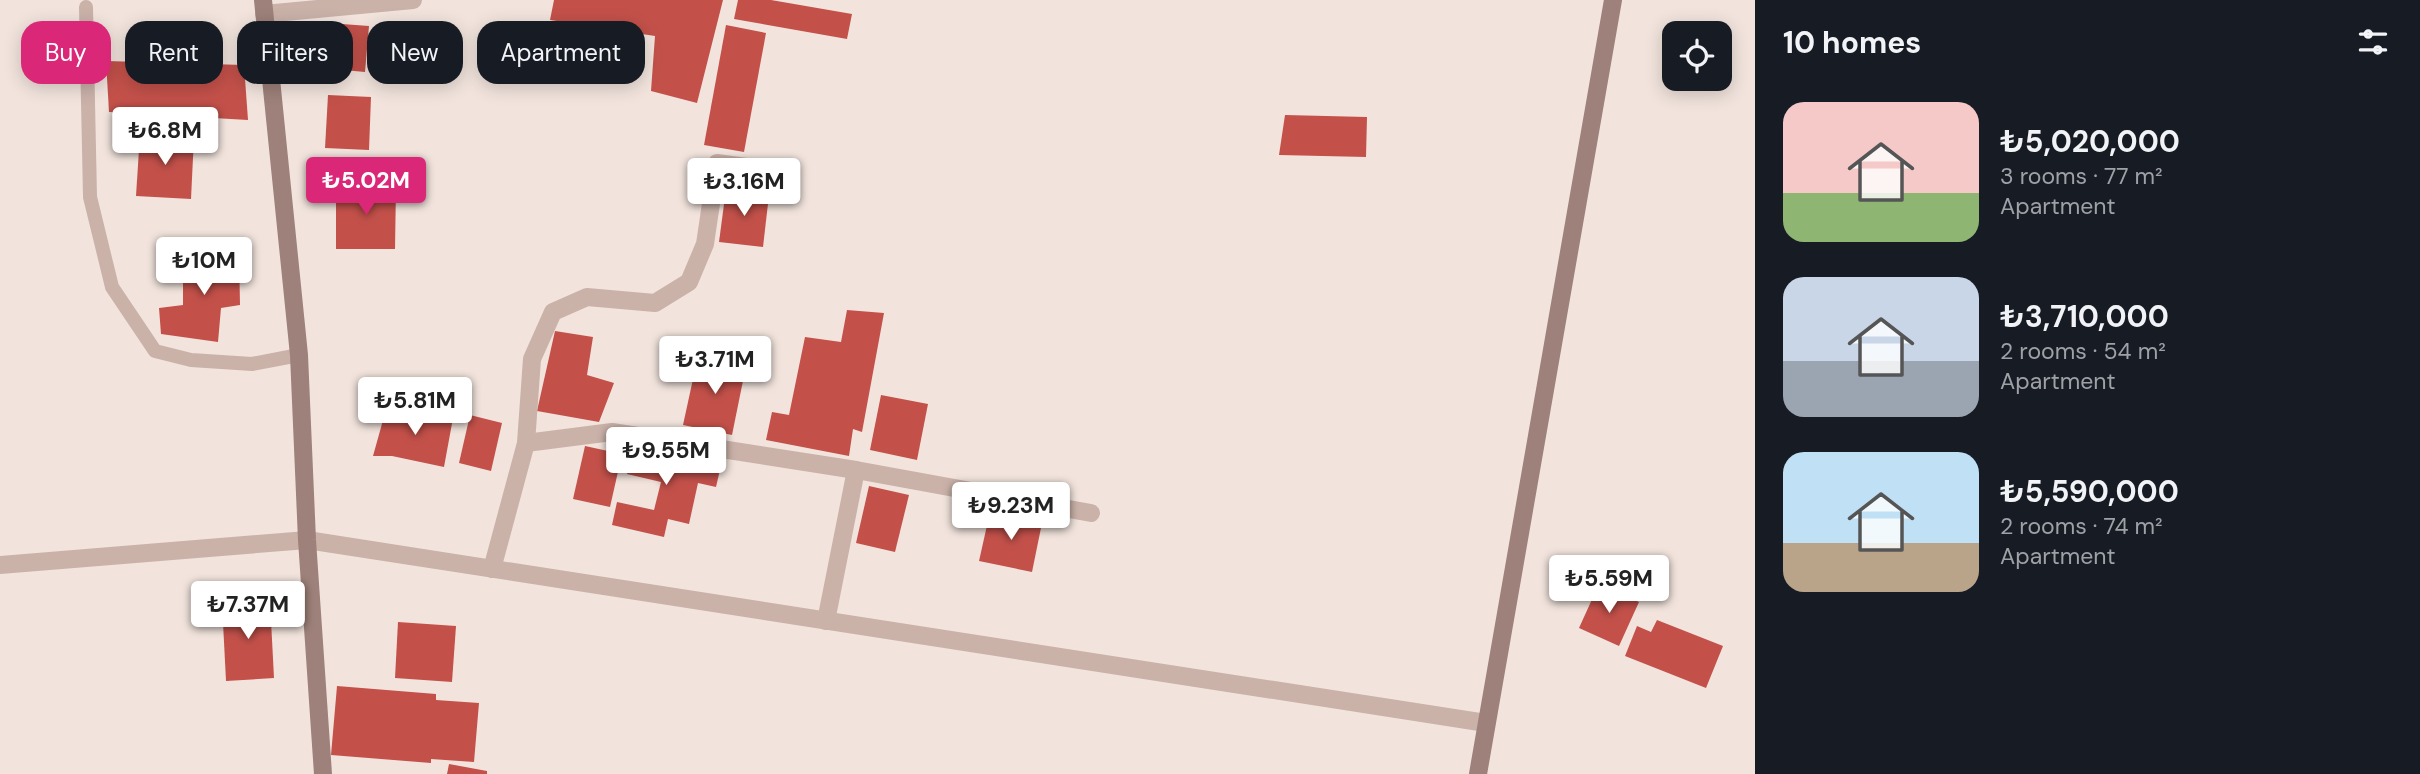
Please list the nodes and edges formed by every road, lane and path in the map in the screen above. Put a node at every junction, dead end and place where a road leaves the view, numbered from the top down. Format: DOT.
graph roads {
  1 [pos="413,0"];
  2 [pos="1613,0"];
  3 [pos="86,7"];
  4 [pos="263,7"];
  5 [pos="777,171"];
  6 [pos="299,355"];
  7 [pos="526,443"];
  8 [pos="856,470"];
  9 [pos="1091,513"];
  10 [pos="307,540"];
  11 [pos="0,565"];
  12 [pos="492,569"];
  13 [pos="826,621"];
  14 [pos="1486,723"];
  15 [pos="323,774"];
  16 [pos="1478,774"];
  1 -- 4 [label="street"];
  2 -- 14 [label="main road"];
  3 -- 6 [label="lane"];
  4 -- 6 [label="main road"];
  5 -- 7 [label="street"];
  6 -- 10 [label="main road"];
  7 -- 8 [label="street"];
  7 -- 12 [label="street"];
  8 -- 9 [label="street"];
  8 -- 13 [label="street"];
  10 -- 11 [label="street"];
  10 -- 12 [label="street"];
  10 -- 15 [label="main road"];
  12 -- 13 [label="street"];
  13 -- 14 [label="street"];
  14 -- 16 [label="main road"];
}
